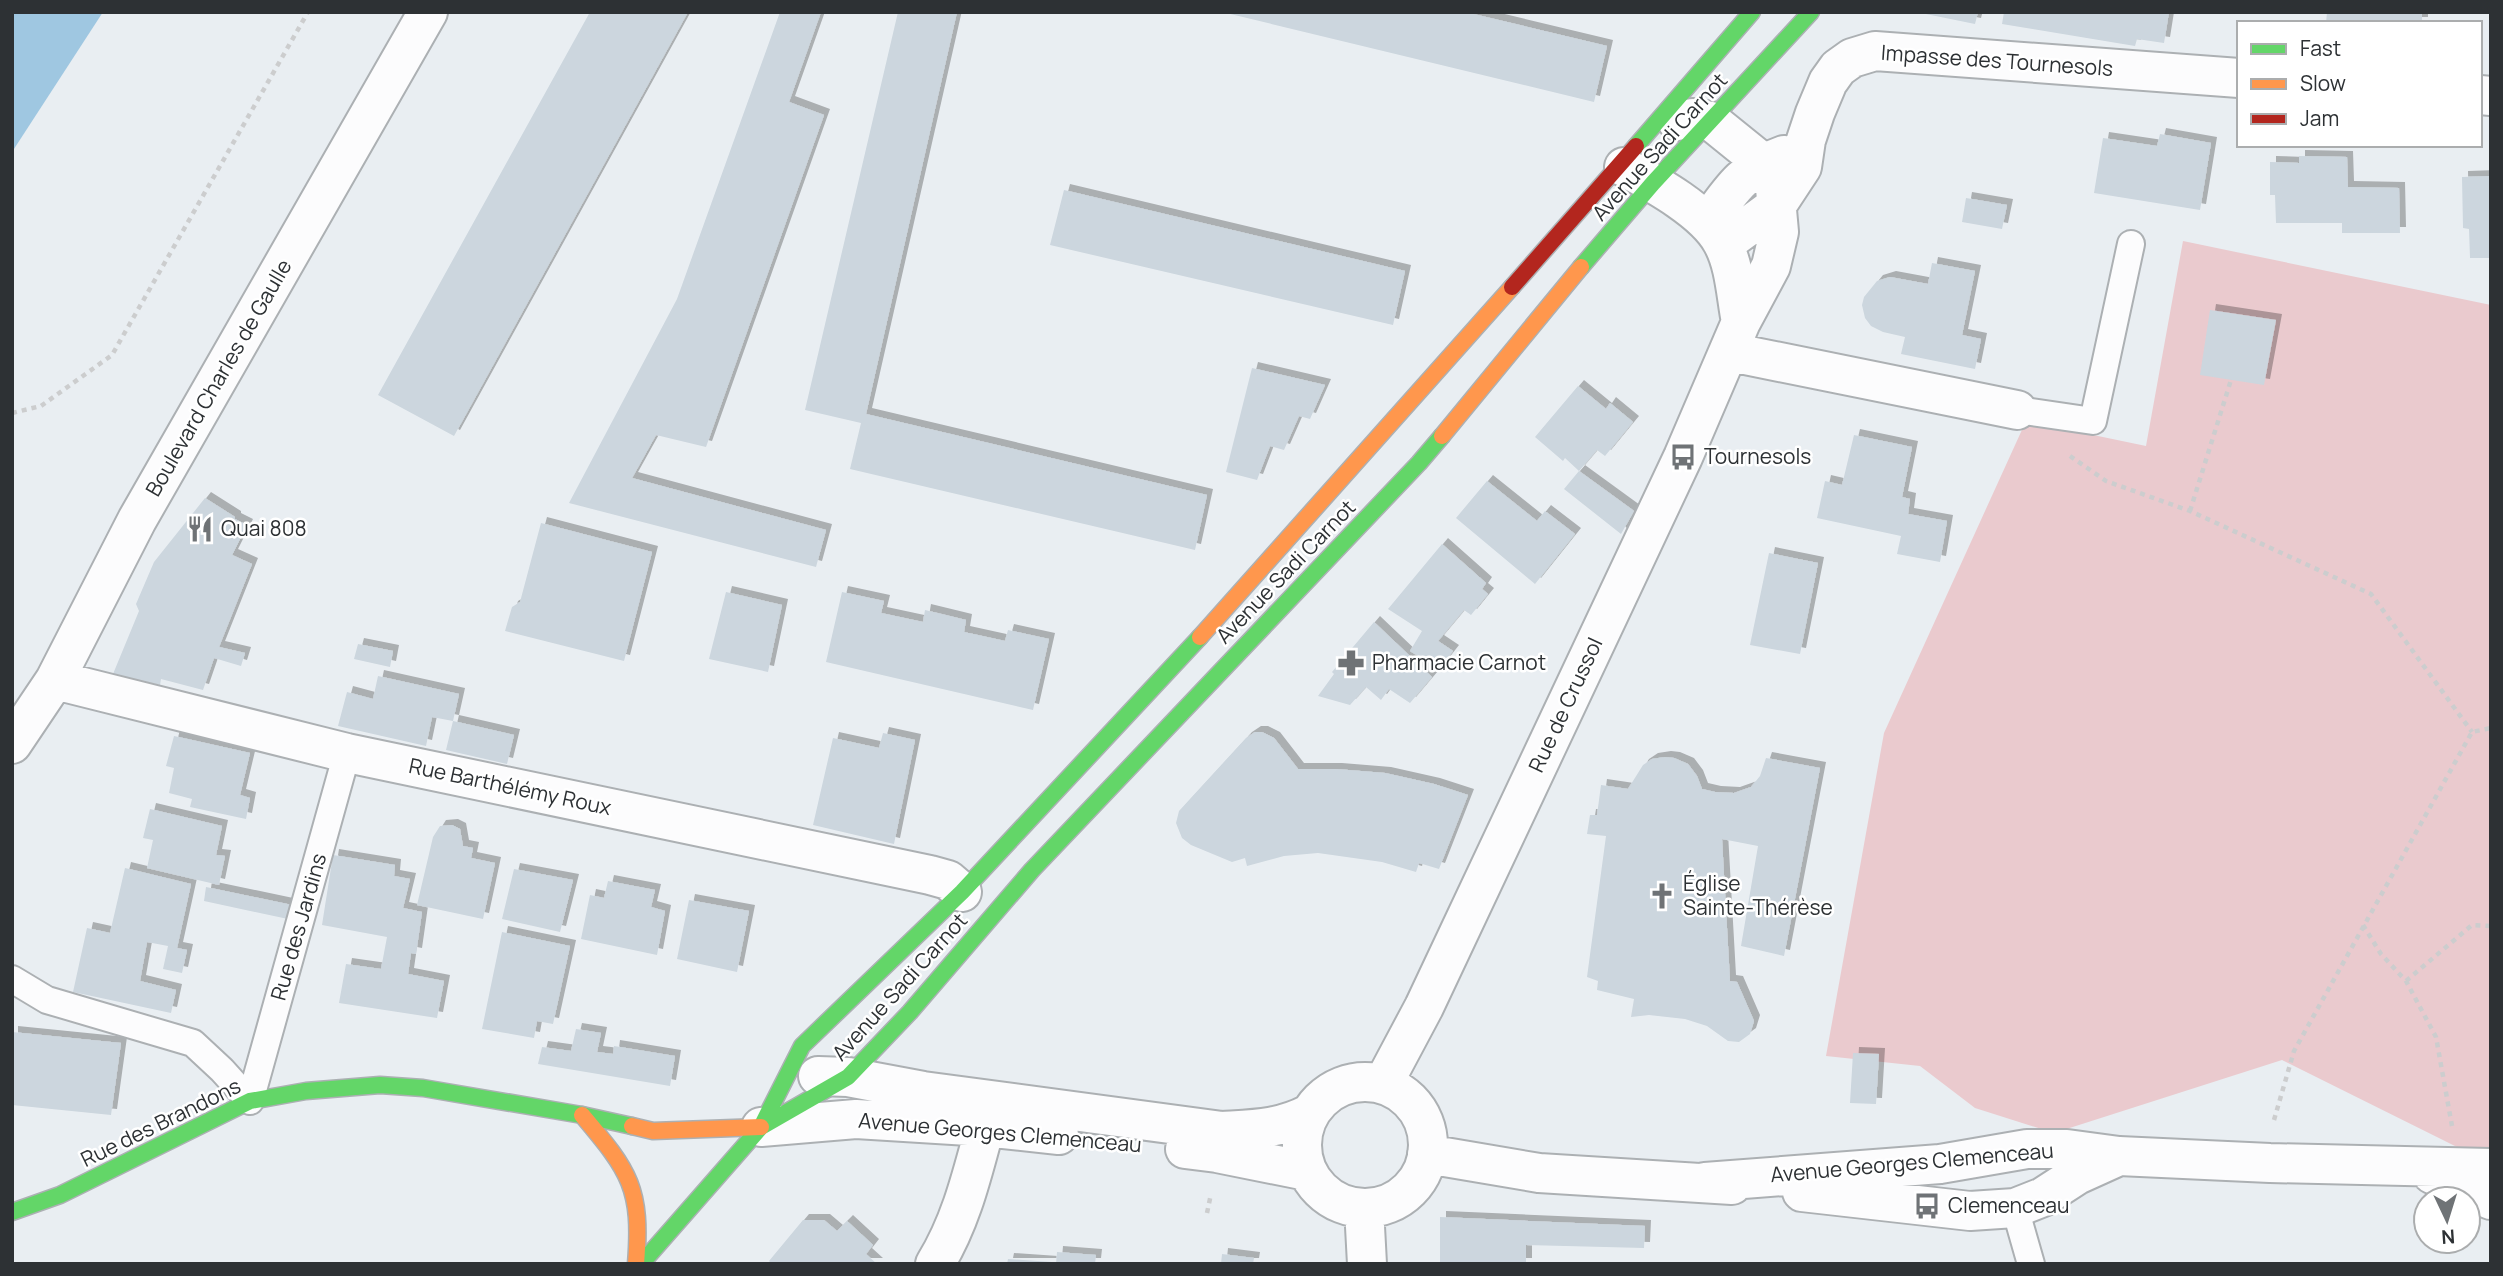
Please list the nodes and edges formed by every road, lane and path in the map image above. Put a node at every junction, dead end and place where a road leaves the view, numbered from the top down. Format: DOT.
graph roads {
  1 [pos="308,12"];
  2 [pos="428,12"];
  3 [pos="1752,12"];
  4 [pos="1811,12"];
  5 [pos="2237,78"];
  6 [pos="1685,89"];
  7 [pos="1711,121"];
  8 [pos="1650,141"];
  9 [pos="1806,141"];
  10 [pos="1763,163"];
  11 [pos="1619,165"];
  12 [pos="1653,183"];
  13 [pos="1777,205"];
  14 [pos="1716,233"];
  15 [pos="2131,244"];
  16 [pos="1735,337"];
  17 [pos="2231,380"];
  18 [pos="2017,410"];
  19 [pos="12,413"];
  20 [pos="2190,511"];
  21 [pos="55,680"];
  22 [pos="2491,728"];
  23 [pos="2472,732"];
  24 [pos="12,744"];
  25 [pos="347,753"];
  26 [pos="962,892"];
  27 [pos="2363,924"];
  28 [pos="2491,926"];
  29 [pos="12,979"];
  30 [pos="2406,981"];
  31 [pos="848,1077"];
  32 [pos="1383,1084"];
  33 [pos="250,1101"];
  34 [pos="1309,1114"];
  35 [pos="582,1115"];
  36 [pos="761,1127"];
  37 [pos="985,1127"];
  38 [pos="2453,1132"];
  39 [pos="1427,1154"];
  40 [pos="2119,1156"];
  41 [pos="2270,1163"];
  42 [pos="2417,1168"];
  43 [pos="2491,1168"];
  44 [pos="1307,1171"];
  45 [pos="1705,1182"];
  46 [pos="2491,1200"];
  47 [pos="1364,1208"];
  48 [pos="2015,1208"];
  49 [pos="12,1212"];
  50 [pos="636,1264"];
  51 [pos="641,1264"];
  52 [pos="935,1264"];
  53 [pos="1367,1264"];
  54 [pos="2031,1264"];
  1 -- 19 [label="path"];
  2 -- 21 [label="street, Boulevard Charles de Gaulle"];
  3 -- 6 [label="main road, Avenue Sadi Carnot"];
  4 -- 7 [label="main road, Avenue Sadi Carnot"];
  5 -- 9 [label="street, Impasse des Tournesols"];
  6 -- 8 [label="street"];
  6 -- 11 [label="main road, Avenue Sadi Carnot"];
  7 -- 8 [label="street"];
  7 -- 10 [label="street, Rue de Crussol"];
  7 -- 12 [label="main road, Avenue Sadi Carnot"];
  8 -- 11 [label="street"];
  8 -- 12 [label="street"];
  9 -- 10 [label="street"];
  9 -- 13 [label="street, Impasse des Tournesols"];
  10 -- 13 [label="street, Rue de Crussol"];
  10 -- 14 [label="street"];
  11 -- 12 [label="street"];
  11 -- 26 [label="main road, Avenue Sadi Carnot"];
  12 -- 14 [label="street"];
  12 -- 31 [label="main road, Avenue Sadi Carnot"];
  13 -- 14 [label="street, Impasse des Tournesols"];
  13 -- 16 [label="street, Rue de Crussol"];
  14 -- 16 [label="street"];
  15 -- 18 [label="lane"];
  16 -- 18 [label="street"];
  16 -- 32 [label="street, Rue de Crussol"];
  17 -- 20 [label="path"];
  18 -- 20 [label="path"];
  20 -- 23 [label="path"];
  21 -- 24 [label="street, Boulevard Charles de Gaulle"];
  21 -- 25 [label="street, Rue Barthélémy Roux"];
  22 -- 23 [label="path"];
  23 -- 27 [label="path"];
  25 -- 26 [label="street, Rue Barthélémy Roux"];
  25 -- 33 [label="lane, Rue des Jardins"];
  26 -- 36 [label="main road, Avenue Sadi Carnot"];
  27 -- 30 [label="path"];
  27 -- 41 [label="path"];
  28 -- 30 [label="path"];
  29 -- 33 [label="lane"];
  30 -- 38 [label="path"];
  31 -- 34 [label="street, Avenue Georges Clemenceau"];
  31 -- 36 [label="street, Avenue Georges Clemenceau"];
  32 -- 34 [label="street"];
  32 -- 39 [label="street"];
  33 -- 35 [label="main road, Rue des Brandons"];
  33 -- 49 [label="main road, Rue des Brandons"];
  34 -- 44 [label="street"];
  35 -- 36 [label="main road, Rue des Brandons"];
  35 -- 50 [label="main road"];
  36 -- 37 [label="street, Avenue Georges Clemenceau"];
  36 -- 51 [label="main road, Avenue Sadi Carnot"];
  37 -- 44 [label="street, Avenue Georges Clemenceau"];
  37 -- 52 [label="street"];
  39 -- 45 [label="street, Avenue Georges Clemenceau"];
  39 -- 47 [label="street"];
  40 -- 41 [label="street, Avenue Georges Clemenceau"];
  40 -- 45 [label="street, Avenue Georges Clemenceau"];
  40 -- 48 [label="street, Avenue Georges Clemenceau"];
  41 -- 42 [label="street, Avenue Georges Clemenceau"];
  42 -- 43 [label="street, Avenue Georges Clemenceau"];
  42 -- 46 [label="street, Avenue Georges Clemenceau"];
  44 -- 47 [label="street"];
  45 -- 48 [label="street, Avenue Georges Clemenceau"];
  47 -- 53 [label="street"];
  48 -- 54 [label="lane"];
}
